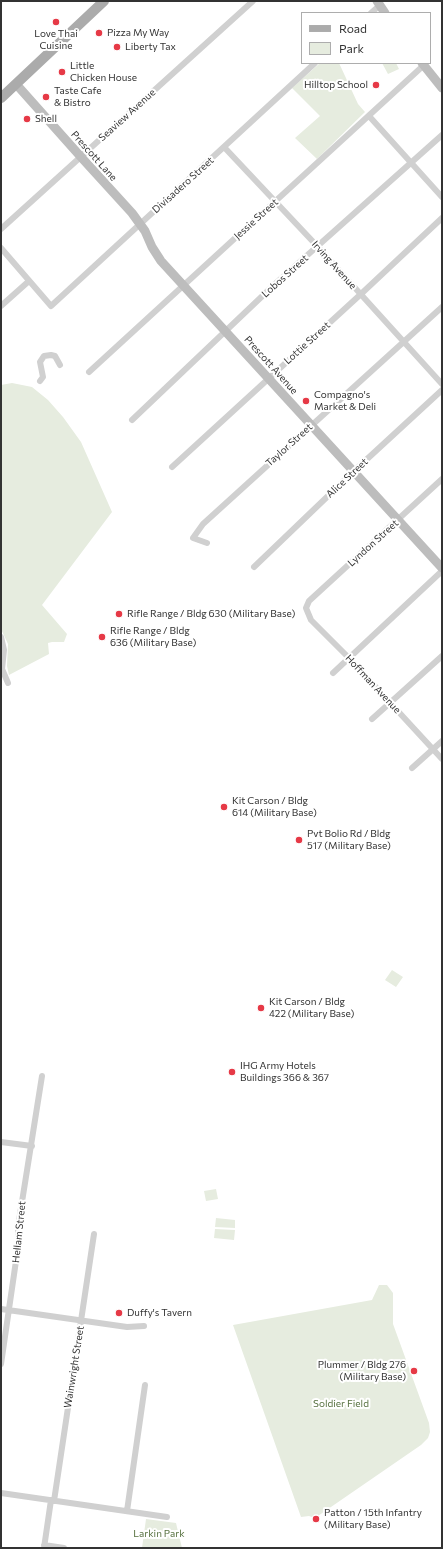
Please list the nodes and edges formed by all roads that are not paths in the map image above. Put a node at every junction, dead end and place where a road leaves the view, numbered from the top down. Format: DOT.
graph roads {
  1 [pos="104,1"];
  2 [pos="253,1"];
  3 [pos="314,64"];
  4 [pos="423,64"];
  5 [pos="16,84"];
  6 [pos="442,88"];
  7 [pos="1,98"];
  8 [pos="369,116"];
  9 [pos="442,135"];
  10 [pos="224,147"];
  11 [pos="81,158"];
  12 [pos="410,163"];
  13 [pos="442,197"];
  14 [pos="276,201"];
  15 [pos="442,218"];
  16 [pos="140,224"];
  17 [pos="1,229"];
  18 [pos="318,247"];
  19 [pos="1,248"];
  20 [pos="29,281"];
  21 [pos="183,285"];
  22 [pos="361,294"];
  23 [pos="1,306"];
  24 [pos="442,307"];
  25 [pos="225,332"];
  26 [pos="404,342"];
  27 [pos="60,365"];
  28 [pos="89,372"];
  29 [pos="268,379"];
  30 [pos="40,381"];
  31 [pos="442,384"];
  32 [pos="442,390"];
  33 [pos="132,420"];
  34 [pos="311,426"];
  35 [pos="172,467"];
  36 [pos="353,472"];
  37 [pos="442,479"];
  38 [pos="398,520"];
  39 [pos="207,543"];
  40 [pos="254,567"];
  41 [pos="442,570"];
  42 [pos="306,608"];
  43 [pos="1,637"];
  44 [pos="442,656"];
  45 [pos="349,658"];
  46 [pos="2,669"];
  47 [pos="333,673"];
  48 [pos="8,683"];
  49 [pos="391,703"];
  50 [pos="372,719"];
  51 [pos="442,741"];
  52 [pos="433,749"];
  53 [pos="442,759"];
  54 [pos="412,768"];
  55 [pos="42,1076"];
  56 [pos="1,1142"];
  57 [pos="32,1146"];
  58 [pos="94,1234"];
  59 [pos="1,1309"];
  60 [pos="9,1310"];
  61 [pos="81,1320"];
  62 [pos="144,1326"];
  63 [pos="1,1364"];
  64 [pos="145,1385"];
  65 [pos="1,1493"];
  66 [pos="53,1500"];
  67 [pos="127,1510"];
  68 [pos="167,1517"];
  69 [pos="44,1547"];
  70 [pos="64,1548"];
  1 -- 5 [label="main road"];
  2 -- 11 [label="street, Seaview Avenue"];
  3 -- 10 [label="street, Divisadero Street"];
  4 -- 6 [label="street"];
  4 -- 8 [label="street, Jessie Street"];
  5 -- 7 [label="main road"];
  5 -- 11 [label="street, Prescott Lane"];
  8 -- 12 [label="street"];
  8 -- 14 [label="street, Jessie Street"];
  9 -- 12 [label="street, Lobos Street"];
  10 -- 14 [label="street, Irving Avenue"];
  10 -- 16 [label="street, Divisadero Street"];
  11 -- 16 [label="street, Prescott Lane"];
  11 -- 17 [label="street, Seaview Avenue"];
  12 -- 13 [label="street"];
  12 -- 18 [label="street, Lobos Street"];
  14 -- 18 [label="street, Irving Avenue"];
  14 -- 21 [label="street, Jessie Street"];
  15 -- 22 [label="street, Lottie Street"];
  16 -- 20 [label="street, Divisadero Street"];
  16 -- 21 [label="street, Prescott Avenue"];
  18 -- 22 [label="street, Irving Avenue"];
  18 -- 25 [label="street, Lobos Street"];
  19 -- 20 [label="street"];
  20 -- 23 [label="street"];
  21 -- 25 [label="street, Prescott Avenue"];
  21 -- 28 [label="street, Jessie Street"];
  22 -- 26 [label="street, Irving Avenue"];
  22 -- 29 [label="street, Lottie Street"];
  24 -- 26 [label="street, Taylor Street"];
  25 -- 29 [label="street, Prescott Avenue"];
  25 -- 33 [label="street, Lobos Street"];
  26 -- 31 [label="street, Irving Avenue"];
  26 -- 34 [label="street, Taylor Street"];
  27 -- 30 [label="street"];
  29 -- 34 [label="street, Prescott Avenue"];
  29 -- 35 [label="street, Lottie Street"];
  32 -- 36 [label="street, Alice Street"];
  34 -- 36 [label="street, Prescott Avenue"];
  34 -- 39 [label="street, Taylor Street"];
  36 -- 38 [label="street, Prescott Avenue"];
  36 -- 40 [label="street, Alice Street"];
  37 -- 38 [label="street, Lyndon Street"];
  38 -- 41 [label="street, Prescott Avenue"];
  38 -- 42 [label="street, Lyndon Street"];
  41 -- 45 [label="street"];
  42 -- 45 [label="street, Hoffman Avenue"];
  43 -- 46 [label="street"];
  44 -- 49 [label="street"];
  45 -- 47 [label="street"];
  45 -- 49 [label="street, Hoffman Avenue"];
  46 -- 48 [label="street"];
  49 -- 50 [label="street"];
  49 -- 52 [label="street, Hoffman Avenue"];
  51 -- 52 [label="street"];
  52 -- 53 [label="street, Hoffman Avenue"];
  52 -- 54 [label="street"];
  55 -- 57 [label="street, Hellam Street"];
  56 -- 57 [label="street"];
  57 -- 60 [label="street, Hellam Street"];
  58 -- 61 [label="street, Wainwright Street"];
  59 -- 60 [label="street"];
  60 -- 61 [label="street"];
  60 -- 63 [label="street, Hellam Street"];
  61 -- 62 [label="street"];
  61 -- 66 [label="street, Wainwright Street"];
  64 -- 67 [label="street"];
  65 -- 66 [label="street"];
  66 -- 67 [label="street"];
  66 -- 69 [label="street, Wainwright Street"];
  67 -- 68 [label="street"];
  69 -- 70 [label="street"];
}
